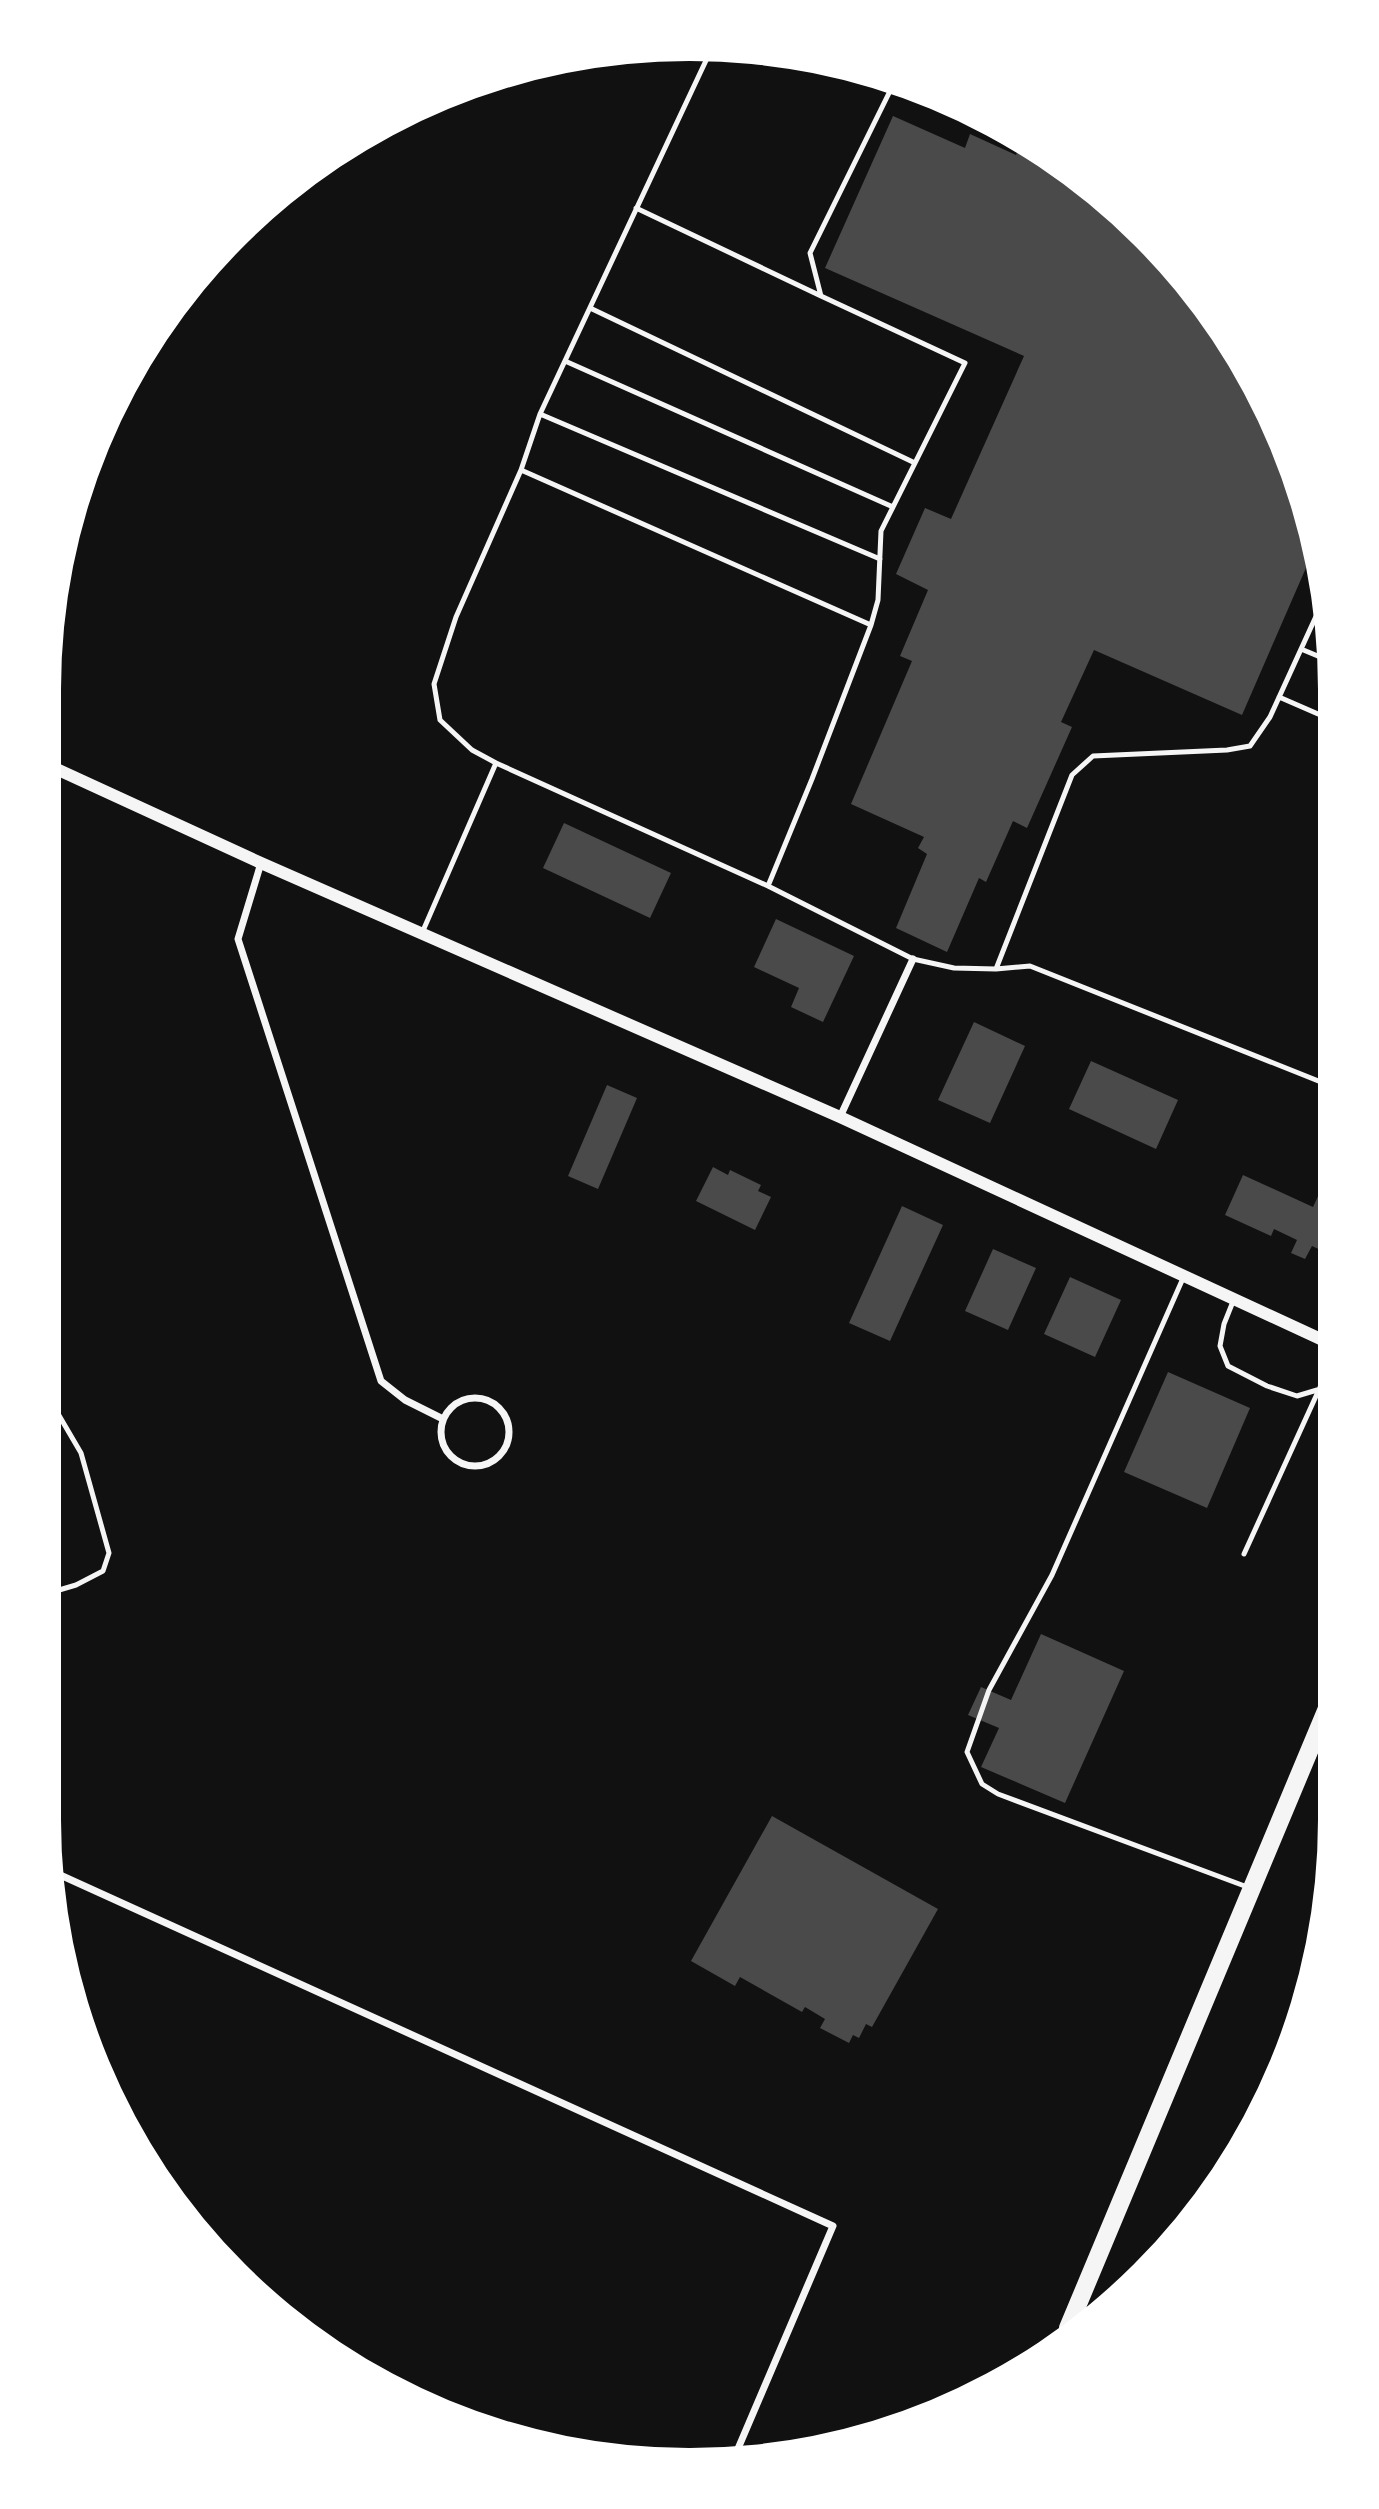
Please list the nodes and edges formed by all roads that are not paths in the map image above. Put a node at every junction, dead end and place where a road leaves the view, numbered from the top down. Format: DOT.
graph roads {
  1 [pos="705,62"];
  2 [pos="888,94"];
  3 [pos="636,208"];
  4 [pos="821,296"];
  5 [pos="590,308"];
  6 [pos="565,360"];
  7 [pos="540,414"];
  8 [pos="915,463"];
  9 [pos="521,470"];
  10 [pos="893,507"];
  11 [pos="880,559"];
  12 [pos="1313,622"];
  13 [pos="870,625"];
  14 [pos="1301,649"];
  15 [pos="1316,655"];
  16 [pos="1279,697"];
  17 [pos="1318,714"];
  18 [pos="496,763"];
  19 [pos="61,771"];
  20 [pos="261,863"];
  21 [pos="768,886"];
  22 [pos="422,934"];
  23 [pos="913,959"];
  24 [pos="996,969"];
  25 [pos="1318,1081"];
  26 [pos="840,1117"];
  27 [pos="1184,1276"];
  28 [pos="1234,1299"];
  29 [pos="1318,1338"];
  30 [pos="1317,1391"];
  31 [pos="61,1419"];
  32 [pos="443,1419"];
  33 [pos="1244,1554"];
  34 [pos="61,1589"];
  35 [pos="1318,1730"];
  36 [pos="65,1877"];
  37 [pos="1252,1889"];
  38 [pos="1072,2318"];
  39 [pos="740,2445"];
  1 -- 3 [label="lane"];
  2 -- 4 [label="lane"];
  3 -- 4 [label="lane"];
  3 -- 5 [label="lane"];
  4 -- 8 [label="lane"];
  5 -- 6 [label="lane"];
  5 -- 8 [label="lane"];
  6 -- 7 [label="lane"];
  6 -- 10 [label="lane"];
  7 -- 9 [label="lane"];
  7 -- 11 [label="lane"];
  8 -- 10 [label="lane"];
  9 -- 13 [label="lane"];
  9 -- 18 [label="lane"];
  10 -- 11 [label="lane"];
  11 -- 13 [label="lane"];
  12 -- 14 [label="lane"];
  13 -- 21 [label="lane"];
  14 -- 15 [label="lane"];
  14 -- 16 [label="lane"];
  16 -- 17 [label="lane"];
  16 -- 24 [label="lane"];
  18 -- 21 [label="lane"];
  18 -- 22 [label="lane"];
  19 -- 20 [label="street"];
  20 -- 22 [label="street"];
  20 -- 32 [label="street"];
  21 -- 23 [label="lane"];
  22 -- 26 [label="street"];
  23 -- 24 [label="lane"];
  23 -- 26 [label="street"];
  24 -- 25 [label="lane"];
  26 -- 27 [label="street"];
  27 -- 28 [label="street"];
  27 -- 37 [label="lane"];
  28 -- 29 [label="street"];
  28 -- 30 [label="lane"];
  30 -- 33 [label="lane"];
  31 -- 34 [label="lane"];
  32 -- 32 [label="street"];
  35 -- 37 [label="main road"];
  36 -- 39 [label="street"];
  37 -- 38 [label="main road"];
}
